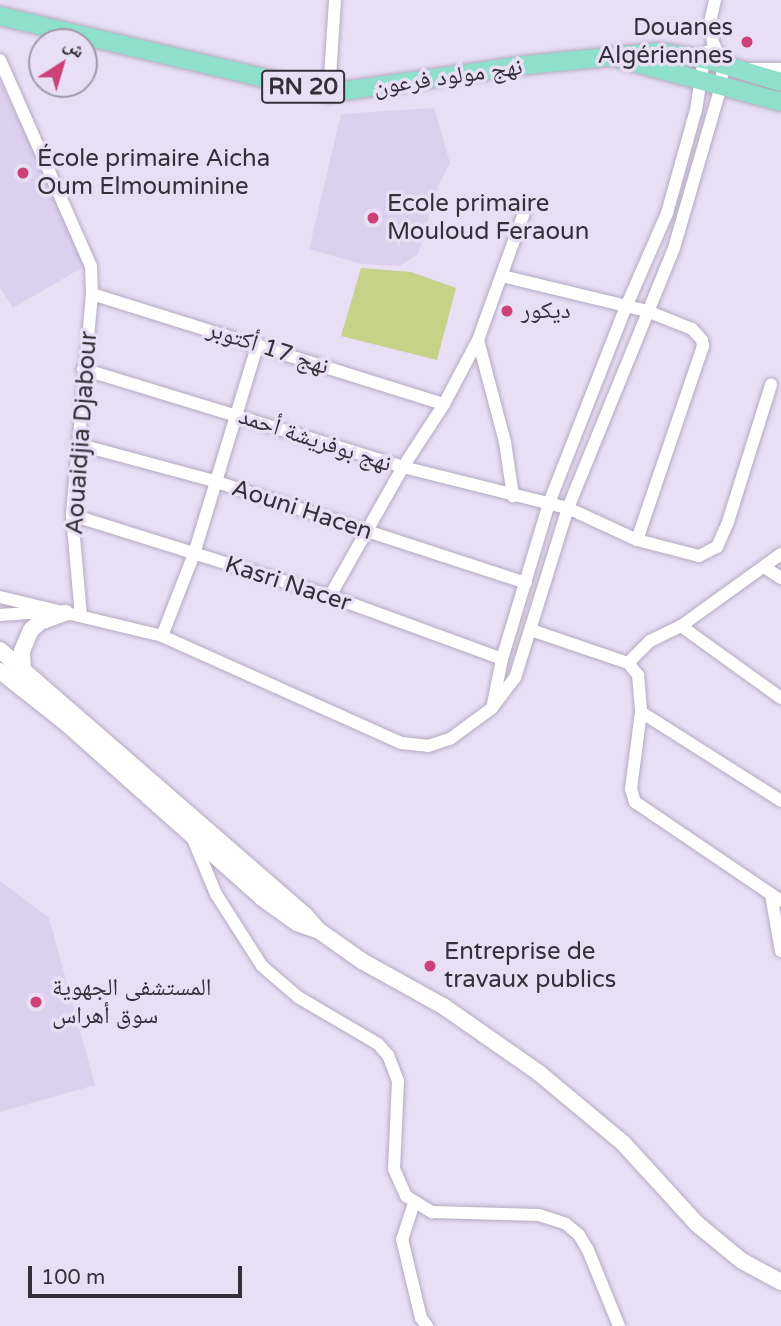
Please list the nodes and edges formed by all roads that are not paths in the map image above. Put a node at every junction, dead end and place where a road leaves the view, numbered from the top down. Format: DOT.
graph roads {
  1 [pos="335,0"];
  2 [pos="715,0"];
  3 [pos="0,16"];
  4 [pos="708,51"];
  5 [pos="611,56"];
  6 [pos="0,60"];
  7 [pos="723,64"];
  8 [pos="781,69"];
  9 [pos="743,70"];
  10 [pos="703,80"];
  11 [pos="781,82"];
  12 [pos="721,86"];
  13 [pos="329,93"];
  14 [pos="781,102"];
  15 [pos="524,213"];
  16 [pos="502,276"];
  17 [pos="92,294"];
  18 [pos="626,307"];
  19 [pos="646,311"];
  20 [pos="478,340"];
  21 [pos="258,344"];
  22 [pos="83,369"];
  23 [pos="771,385"];
  24 [pos="444,404"];
  25 [pos="237,415"];
  26 [pos="77,444"];
  27 [pos="403,467"];
  28 [pos="214,481"];
  29 [pos="513,496"];
  30 [pos="550,503"];
  31 [pos="568,508"];
  32 [pos="72,515"];
  33 [pos="367,532"];
  34 [pos="637,540"];
  35 [pos="194,554"];
  36 [pos="781,554"];
  37 [pos="764,567"];
  38 [pos="781,578"];
  39 [pos="526,583"];
  40 [pos="330,596"];
  41 [pos="0,597"];
  42 [pos="67,613"];
  43 [pos="0,615"];
  44 [pos="681,626"];
  45 [pos="531,630"];
  46 [pos="162,636"];
  47 [pos="0,650"];
  48 [pos="502,659"];
  49 [pos="628,663"];
  50 [pos="0,671"];
  51 [pos="23,671"];
  52 [pos="781,698"];
  53 [pos="492,708"];
  54 [pos="641,712"];
  55 [pos="781,801"];
  56 [pos="195,832"];
  57 [pos="776,898"];
  58 [pos="781,951"];
  59 [pos="414,1203"];
  60 [pos="781,1282"];
  61 [pos="428,1326"];
  62 [pos="619,1326"];
  1 -- 13 [label="street"];
  2 -- 4 [label="street"];
  3 -- 13 [label="main road, نهج مولود فرعون / RN 20"];
  4 -- 5 [label="main road, نهج مولود فرعون / RN 20"];
  4 -- 7 [label="main road, RN 20"];
  4 -- 10 [label="street"];
  5 -- 10 [label="main road, نهج مولود فرعون / RN 20"];
  5 -- 13 [label="main road, نهج مولود فرعون / RN 20"];
  6 -- 17 [label="street, Aouaidjia Djabour"];
  7 -- 9 [label="main road, RN 20"];
  7 -- 12 [label="street"];
  8 -- 9 [label="street"];
  9 -- 11 [label="main road, RN 20"];
  10 -- 12 [label="main road, RN 20"];
  10 -- 18 [label="street"];
  12 -- 14 [label="main road, RN 20"];
  12 -- 19 [label="street"];
  15 -- 16 [label="street"];
  16 -- 18 [label="street"];
  16 -- 20 [label="street"];
  17 -- 21 [label="street, نهج 17 أكتوبر"];
  17 -- 22 [label="street, Aouaidjia Djabour"];
  18 -- 19 [label="street"];
  18 -- 30 [label="street"];
  19 -- 31 [label="street"];
  19 -- 34 [label="street"];
  20 -- 24 [label="street"];
  20 -- 29 [label="street"];
  21 -- 24 [label="street, نهج 17 أكتوبر"];
  21 -- 25 [label="street"];
  22 -- 25 [label="street, نهج بوفريشة أحمد"];
  22 -- 26 [label="street, Aouaidjia Djabour"];
  23 -- 34 [label="street, نهج بوفريشة أحمد"];
  24 -- 27 [label="street"];
  25 -- 27 [label="street, نهج بوفريشة أحمد"];
  25 -- 28 [label="street"];
  26 -- 28 [label="street, Aouni Hacen"];
  26 -- 32 [label="street, Aouaidjia Djabour"];
  27 -- 29 [label="street, نهج بوفريشة أحمد"];
  27 -- 33 [label="street"];
  28 -- 33 [label="street, Aouni Hacen"];
  28 -- 35 [label="street"];
  29 -- 30 [label="street, نهج بوفريشة أحمد"];
  30 -- 31 [label="street, نهج بوفريشة أحمد"];
  30 -- 39 [label="street"];
  31 -- 34 [label="street, نهج بوفريشة أحمد"];
  31 -- 45 [label="street"];
  32 -- 35 [label="street, Kasri Nacer"];
  32 -- 42 [label="street, Aouaidjia Djabour"];
  33 -- 39 [label="street, Aouni Hacen"];
  33 -- 40 [label="street"];
  35 -- 40 [label="street, Kasri Nacer"];
  35 -- 46 [label="street"];
  36 -- 37 [label="street"];
  37 -- 38 [label="street"];
  37 -- 44 [label="street"];
  39 -- 48 [label="street"];
  40 -- 48 [label="street, Kasri Nacer"];
  41 -- 42 [label="street"];
  42 -- 43 [label="street"];
  42 -- 46 [label="street"];
  42 -- 51 [label="street"];
  44 -- 49 [label="street"];
  44 -- 52 [label="street"];
  45 -- 49 [label="street"];
  45 -- 53 [label="street"];
  46 -- 53 [label="street"];
  47 -- 51 [label="street"];
  48 -- 53 [label="street"];
  49 -- 54 [label="street"];
  50 -- 56 [label="street"];
  51 -- 56 [label="street"];
  54 -- 55 [label="street"];
  54 -- 57 [label="street"];
  56 -- 59 [label="street"];
  56 -- 60 [label="street"];
  57 -- 58 [label="street"];
  59 -- 61 [label="street"];
  59 -- 62 [label="street"];
}
